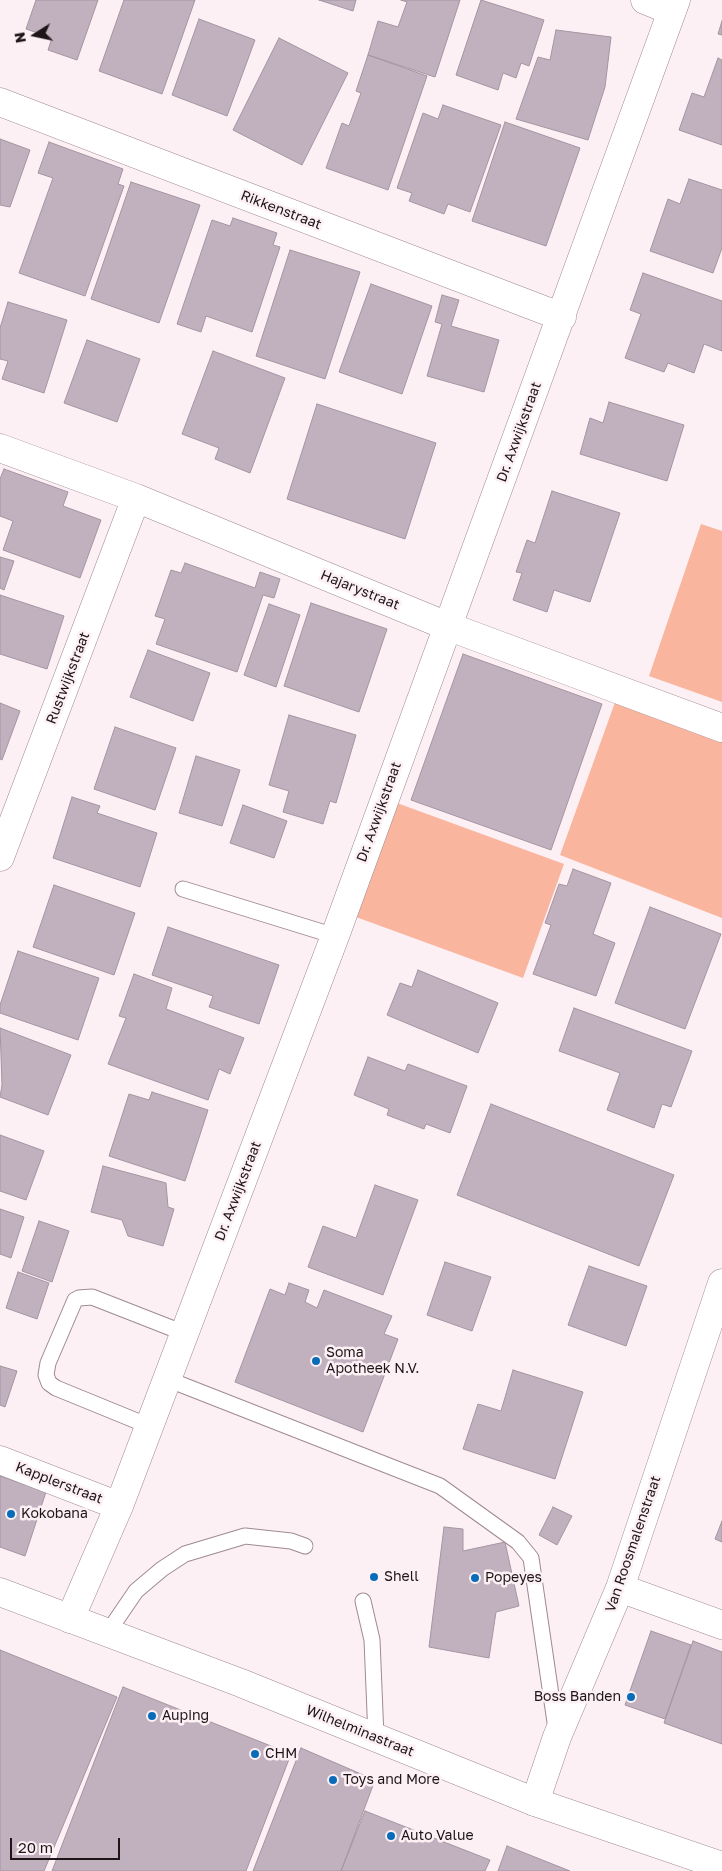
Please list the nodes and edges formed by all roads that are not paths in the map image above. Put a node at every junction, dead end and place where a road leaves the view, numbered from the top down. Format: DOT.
graph roads {
  1 [pos="645,0"];
  2 [pos="674,5"];
  3 [pos="0,102"];
  4 [pos="562,317"];
  5 [pos="0,448"];
  6 [pos="136,498"];
  7 [pos="447,626"];
  8 [pos="722,728"];
  9 [pos="0,857"];
  10 [pos="183,889"];
  11 [pos="334,936"];
  12 [pos="722,1283"];
  13 [pos="184,1333"];
  14 [pos="167,1379"];
  15 [pos="149,1426"];
  16 [pos="0,1460"];
  17 [pos="118,1506"];
  18 [pos="305,1546"];
  19 [pos="620,1588"];
  20 [pos="0,1592"];
  21 [pos="364,1601"];
  22 [pos="70,1619"];
  23 [pos="722,1625"];
  24 [pos="108,1632"];
  25 [pos="376,1737"];
  26 [pos="557,1737"];
  27 [pos="536,1802"];
  28 [pos="719,1867"];
  1 -- 2 [label="street"];
  2 -- 4 [label="street, Dr. Axwijkstraat"];
  3 -- 4 [label="street, Rikkenstraat"];
  4 -- 7 [label="street, Dr. Axwijkstraat"];
  5 -- 6 [label="street, Hajarystraat"];
  6 -- 7 [label="street, Hajarystraat"];
  6 -- 9 [label="street, Rustwijkstraat"];
  7 -- 8 [label="street, Hajarystraat"];
  7 -- 11 [label="street, Dr. Axwijkstraat"];
  10 -- 11 [label="lane"];
  11 -- 13 [label="street, Dr. Axwijkstraat"];
  12 -- 19 [label="street, Van Roosmalenstraat"];
  13 -- 14 [label="street, Dr. Axwijkstraat"];
  13 -- 15 [label="lane"];
  14 -- 15 [label="street, Dr. Axwijkstraat"];
  14 -- 26 [label="lane"];
  15 -- 17 [label="street, Dr. Axwijkstraat"];
  16 -- 17 [label="street, Kapplerstraat"];
  17 -- 22 [label="street, Dr. Axwijkstraat"];
  18 -- 24 [label="lane"];
  19 -- 23 [label="street"];
  19 -- 26 [label="street, Van Roosmalenstraat"];
  20 -- 22 [label="street, Wilhelminastraat"];
  21 -- 25 [label="lane"];
  22 -- 24 [label="street, Wilhelminastraat"];
  24 -- 25 [label="street, Wilhelminastraat"];
  25 -- 27 [label="street, Wilhelminastraat"];
  26 -- 27 [label="street, Van Roosmalenstraat"];
  27 -- 28 [label="street, Wilhelminastraat"];
}
